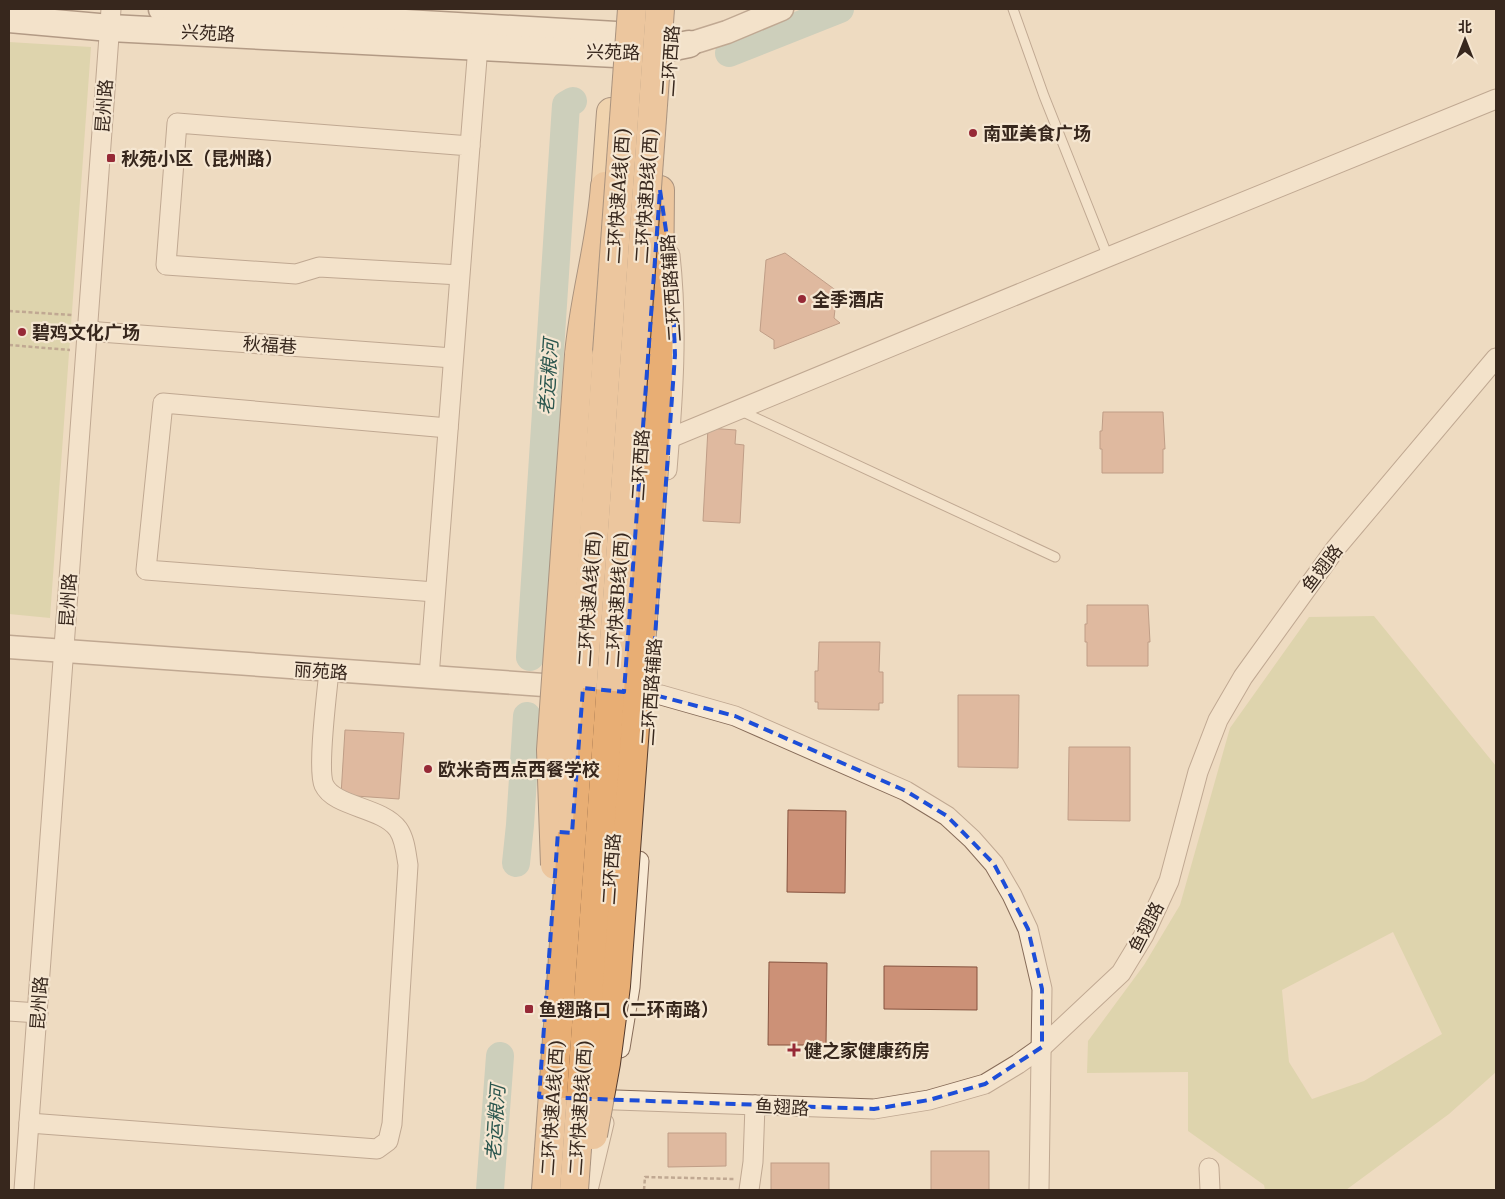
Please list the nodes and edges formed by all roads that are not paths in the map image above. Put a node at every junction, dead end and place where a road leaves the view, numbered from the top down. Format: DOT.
graph roads {
  1 [pos="162,9"];
  2 [pos="632,9"];
  3 [pos="660,9"];
  4 [pos="673,9"];
  5 [pos="782,9"];
  6 [pos="1013,9"];
  7 [pos="111,18"];
  8 [pos="9,19"];
  9 [pos="617,32"];
  10 [pos="677,44"];
  11 [pos="478,46"];
  12 [pos="1496,99"];
  13 [pos="470,146"];
  14 [pos="605,186"];
  15 [pos="660,190"];
  16 [pos="1108,257"];
  17 [pos="460,275"];
  18 [pos="87,323"];
  19 [pos="454,358"];
  20 [pos="1496,358"];
  21 [pos="739,410"];
  22 [pos="448,428"];
  23 [pos="662,446"];
  24 [pos="1055,557"];
  25 [pos="435,592"];
  26 [pos="9,647"];
  27 [pos="64,652"];
  28 [pos="329,671"];
  29 [pos="430,677"];
  30 [pos="569,687"];
  31 [pos="636,693"];
  32 [pos="9,1012"];
  33 [pos="38,1014"];
  34 [pos="1042,1047"];
  35 [pos="547,1088"];
  36 [pos="602,1100"];
  37 [pos="755,1105"];
  38 [pos="29,1123"];
  39 [pos="1209,1168"];
  40 [pos="750,1185"];
  41 [pos="24,1190"];
  42 [pos="534,1190"];
  43 [pos="546,1190"];
  44 [pos="574,1190"];
  45 [pos="582,1190"];
  46 [pos="587,1190"];
  47 [pos="1039,1190"];
  48 [pos="1210,1190"];
  1 -- 9 [label="main road, 兴苑路"];
  2 -- 35 [label="highway, 二环快速A线(西), bridge"];
  3 -- 44 [label="highway, 二环快速B线(西), bridge"];
  4 -- 10 [label="main road, 二环西路"];
  5 -- 10 [label="street"];
  6 -- 16 [label="lane"];
  7 -- 8 [label="main road, 兴苑路"];
  7 -- 11 [label="main road, 兴苑路"];
  7 -- 18 [label="street, 昆州路"];
  9 -- 10 [label="main road, 兴苑路"];
  9 -- 11 [label="main road, 兴苑路"];
  9 -- 14 [label="main road"];
  10 -- 15 [label="main road, 二环西路"];
  11 -- 13 [label="street"];
  12 -- 16 [label="street"];
  13 -- 17 [label="street"];
  13 -- 17 [label="street"];
  14 -- 30 [label="main road"];
  14 -- 35 [label="highway, bridge"];
  15 -- 23 [label="highway"];
  15 -- 31 [label="main road, 二环西路"];
  16 -- 21 [label="street"];
  17 -- 19 [label="street"];
  18 -- 19 [label="street, 秋福巷"];
  18 -- 27 [label="street, 昆州路"];
  19 -- 22 [label="street"];
  20 -- 34 [label="street, 鱼翅路"];
  21 -- 23 [label="street"];
  21 -- 24 [label="lane"];
  22 -- 25 [label="street"];
  22 -- 25 [label="street"];
  23 -- 31 [label="street, 二环西路辅路"];
  23 -- 45 [label="highway, bridge"];
  25 -- 29 [label="street"];
  26 -- 27 [label="street, 丽苑路"];
  27 -- 28 [label="street, 丽苑路"];
  27 -- 33 [label="street, 昆州路"];
  28 -- 29 [label="street, 丽苑路"];
  28 -- 38 [label="street"];
  29 -- 30 [label="street, 丽苑路"];
  30 -- 31 [label="street, 丽苑路"];
  30 -- 35 [label="main road"];
  31 -- 34 [label="street"];
  31 -- 36 [label="main road, 二环西路"];
  32 -- 33 [label="street"];
  33 -- 38 [label="street, 昆州路"];
  34 -- 37 [label="street, 鱼翅路"];
  34 -- 47 [label="street"];
  35 -- 36 [label="street, 鱼翅路"];
  35 -- 42 [label="main road"];
  35 -- 43 [label="highway, 二环快速A线(西), bridge"];
  36 -- 37 [label="street, 鱼翅路"];
  36 -- 46 [label="main road, 二环西路"];
  37 -- 40 [label="street"];
  38 -- 41 [label="street, 昆州路"];
  39 -- 48 [label="street"];
}
